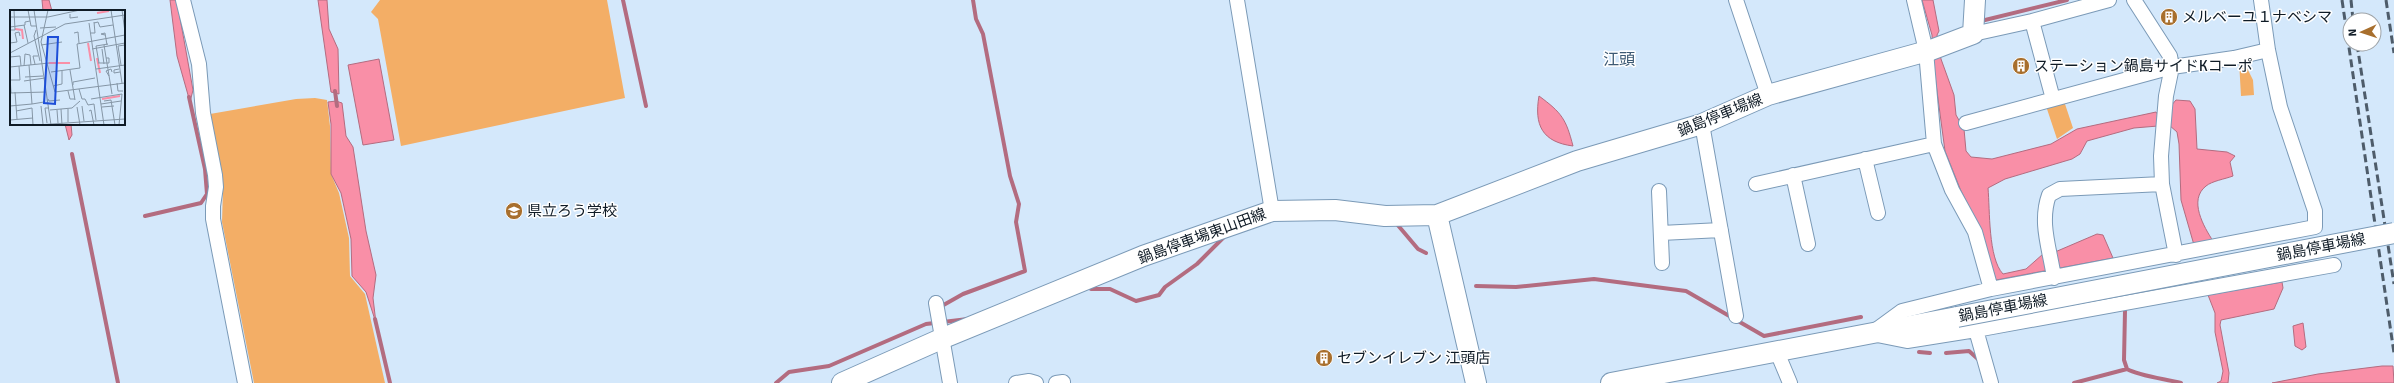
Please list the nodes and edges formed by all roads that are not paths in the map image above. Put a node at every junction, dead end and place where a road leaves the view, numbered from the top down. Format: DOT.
graph roads {
  1 [pos="183,0"];
  2 [pos="1237,0"];
  3 [pos="1736,0"];
  4 [pos="1914,0"];
  5 [pos="1975,0"];
  6 [pos="2109,0"];
  7 [pos="2134,0"];
  8 [pos="2261,0"];
  9 [pos="2032,21"];
  10 [pos="1973,34"];
  11 [pos="1933,49"];
  12 [pos="2268,50"];
  13 [pos="2172,67"];
  14 [pos="1768,95"];
  15 [pos="2053,99"];
  16 [pos="1966,123"];
  17 [pos="1702,124"];
  18 [pos="1934,144"];
  19 [pos="1865,159"];
  20 [pos="1793,175"];
  21 [pos="1756,184"];
  22 [pos="2162,184"];
  23 [pos="1659,191"];
  24 [pos="1272,211"];
  25 [pos="1878,214"];
  26 [pos="1437,215"];
  27 [pos="1721,230"];
  28 [pos="1661,233"];
  29 [pos="2394,233"];
  30 [pos="1808,244"];
  31 [pos="2176,255"];
  32 [pos="1662,263"];
  33 [pos="2334,265"];
  34 [pos="2054,276"];
  35 [pos="1991,289"];
  36 [pos="1736,316"];
  37 [pos="938,319"];
  38 [pos="1976,330"];
  39 [pos="1871,334"];
  40 [pos="1777,352"];
  41 [pos="1677,377"];
  42 [pos="245,383"];
  43 [pos="842,383"];
  44 [pos="950,383"];
  45 [pos="1016,383"];
  46 [pos="1036,383"];
  47 [pos="1476,383"];
  48 [pos="1611,383"];
  49 [pos="1790,383"];
  50 [pos="1991,383"];
  1 -- 42 [label="street"];
  2 -- 24 [label="street"];
  3 -- 14 [label="street"];
  4 -- 11 [label="street"];
  5 -- 10 [label="main road"];
  6 -- 9 [label="street"];
  7 -- 13 [label="street"];
  8 -- 12 [label="street"];
  9 -- 10 [label="street"];
  9 -- 15 [label="street"];
  10 -- 11 [label="main road, 鍋島停車場線"];
  11 -- 14 [label="main road, 鍋島停車場線"];
  11 -- 18 [label="street"];
  12 -- 13 [label="street"];
  12 -- 31 [label="street"];
  13 -- 15 [label="street"];
  13 -- 22 [label="street"];
  14 -- 17 [label="main road, 鍋島停車場線"];
  15 -- 16 [label="street"];
  17 -- 26 [label="main road, 鍋島停車場線"];
  17 -- 27 [label="street"];
  18 -- 19 [label="street"];
  18 -- 35 [label="street"];
  19 -- 20 [label="street"];
  19 -- 25 [label="street"];
  20 -- 21 [label="street"];
  20 -- 30 [label="street"];
  22 -- 31 [label="street"];
  22 -- 34 [label="street"];
  23 -- 28 [label="street"];
  24 -- 26 [label="main road, 鍋島停車場東山田線"];
  24 -- 37 [label="main road, 鍋島停車場東山田線"];
  26 -- 47 [label="main road"];
  27 -- 28 [label="street"];
  27 -- 36 [label="street"];
  28 -- 32 [label="street"];
  29 -- 39 [label="main road, 鍋島停車場線, bridge"];
  31 -- 34 [label="street"];
  33 -- 38 [label="street"];
  34 -- 35 [label="street"];
  35 -- 39 [label="street"];
  37 -- 43 [label="main road, 鍋島停車場東山田線"];
  37 -- 44 [label="street"];
  38 -- 39 [label="street"];
  38 -- 50 [label="street"];
  39 -- 40 [label="main road, 鍋島停車場線"];
  40 -- 41 [label="main road, 鍋島停車場線"];
  40 -- 49 [label="street"];
  41 -- 48 [label="main road, 鍋島停車場線"];
  45 -- 46 [label="street"];
}
